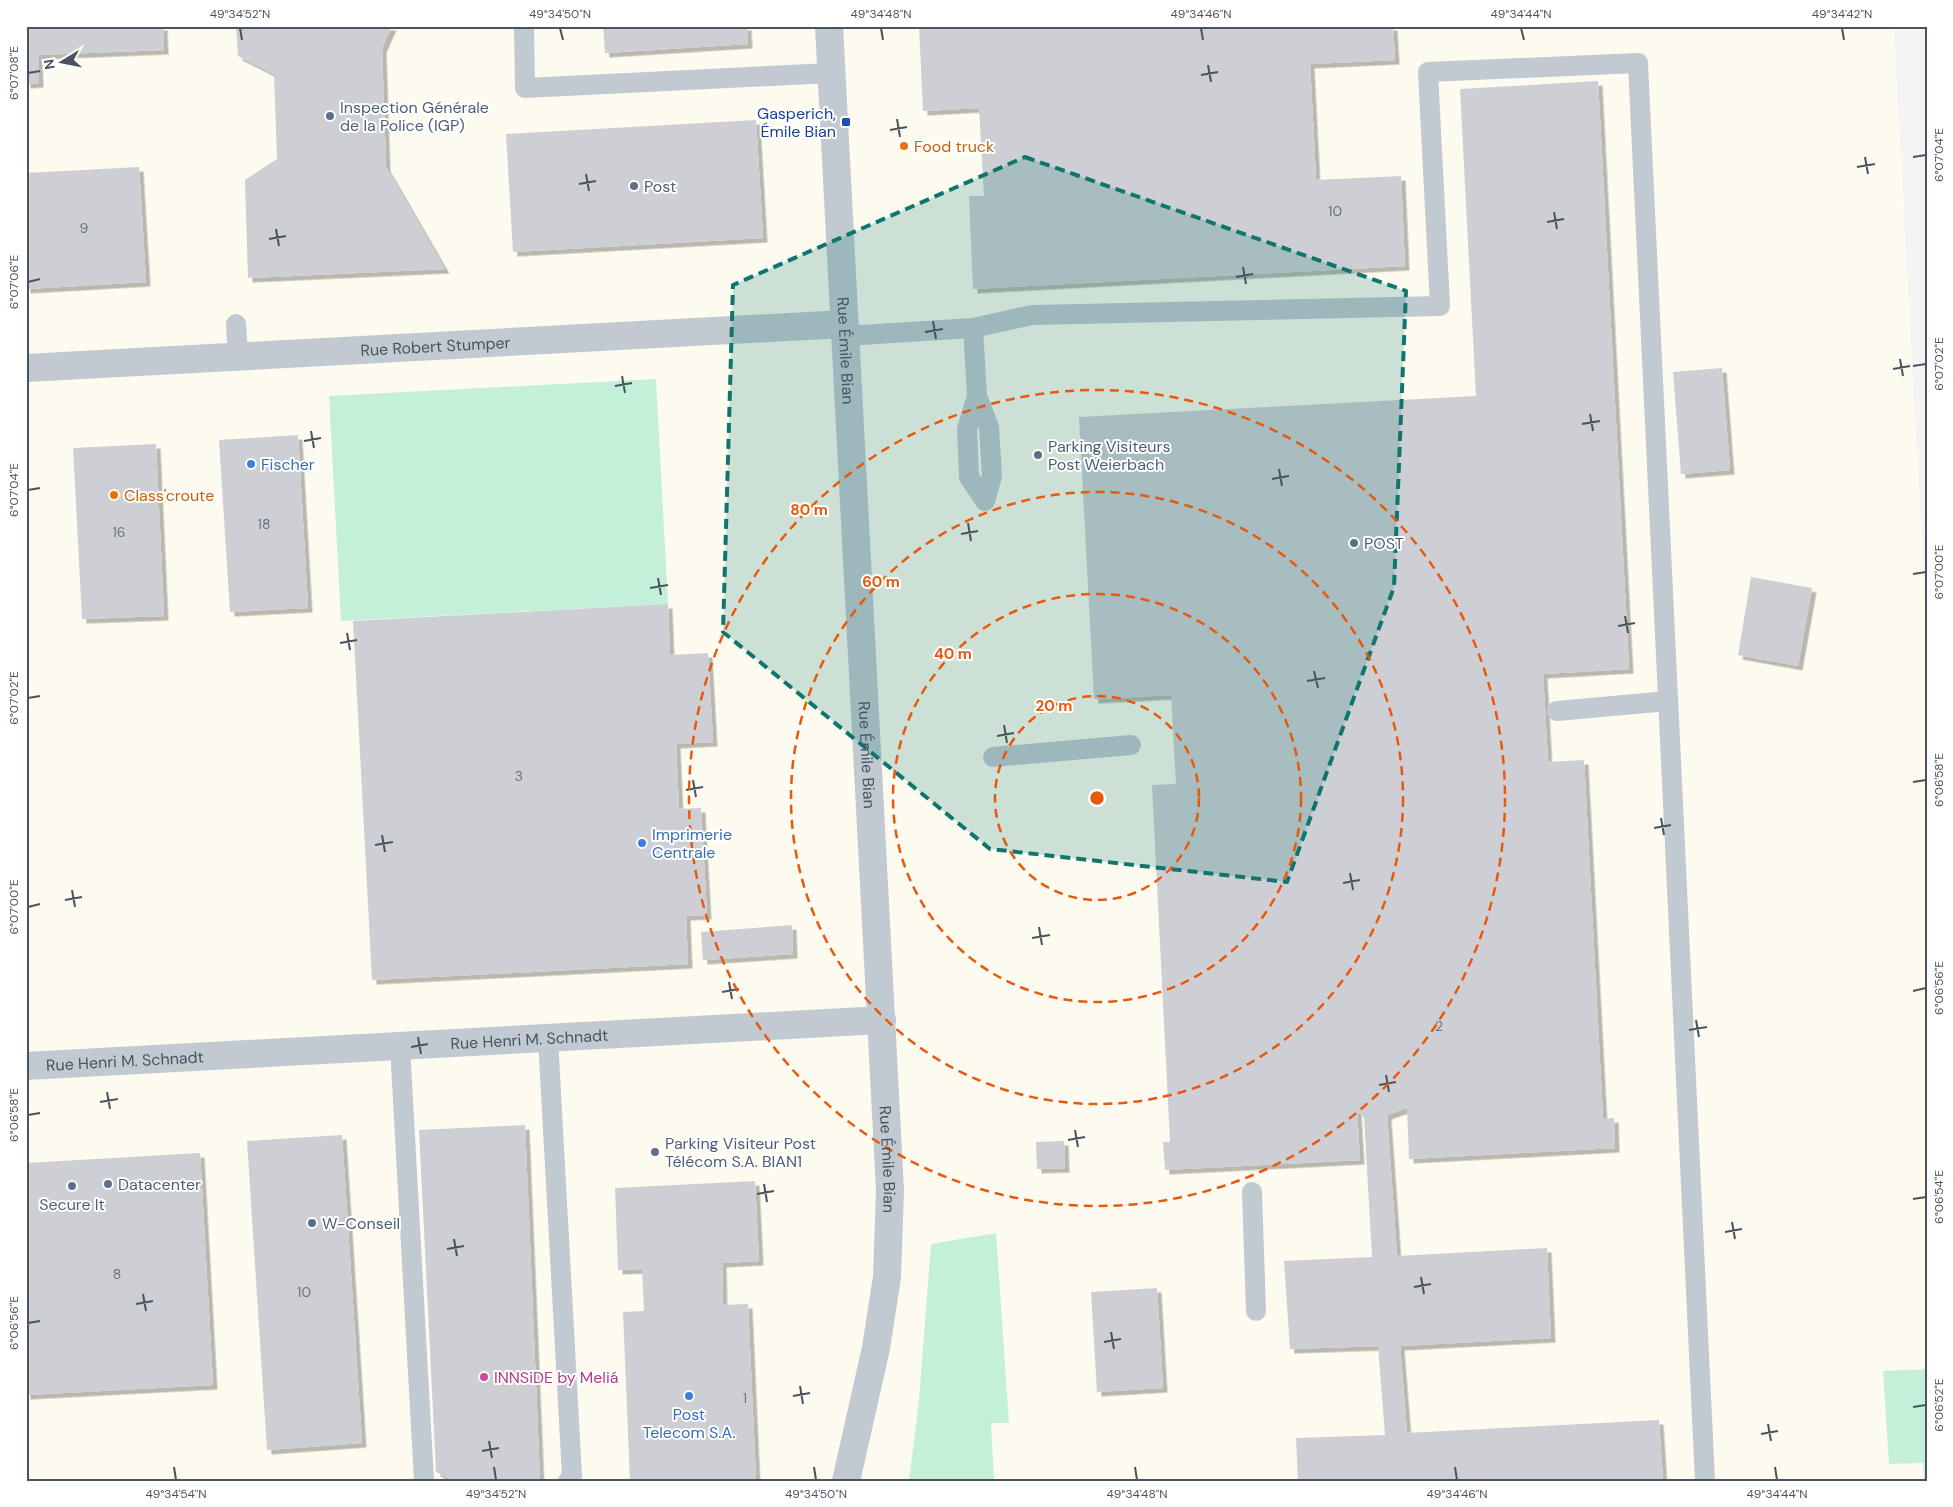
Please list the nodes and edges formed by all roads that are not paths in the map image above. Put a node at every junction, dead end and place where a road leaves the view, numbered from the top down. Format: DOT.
graph roads {
  1 [pos="524,26"];
  2 [pos="829,26"];
  3 [pos="831,73"];
  4 [pos="236,324"];
  5 [pos="973,328"];
  6 [pos="845,330"];
  7 [pos="238,356"];
  8 [pos="26,368"];
  9 [pos="986,510"];
  10 [pos="1668,701"];
  11 [pos="1556,711"];
  12 [pos="1131,745"];
  13 [pos="993,757"];
  14 [pos="882,1020"];
  15 [pos="548,1038"];
  16 [pos="400,1046"];
  17 [pos="26,1066"];
  18 [pos="1252,1192"];
  19 [pos="1256,1311"];
  20 [pos="424,1481"];
  21 [pos="568,1481"];
  22 [pos="846,1481"];
  23 [pos="1705,1481"];
  1 -- 3 [label="lane"];
  2 -- 3 [label="street, Rue Émile Bian"];
  3 -- 6 [label="street, Rue Émile Bian"];
  4 -- 7 [label="lane"];
  5 -- 6 [label="lane"];
  5 -- 9 [label="lane"];
  5 -- 10 [label="lane"];
  6 -- 7 [label="street, Rue Robert Stumper"];
  6 -- 14 [label="street, Rue Émile Bian"];
  7 -- 8 [label="street, Rue Robert Stumper"];
  10 -- 11 [label="lane"];
  10 -- 23 [label="lane"];
  12 -- 13 [label="lane"];
  14 -- 15 [label="street, Rue Henri M. Schnadt"];
  14 -- 22 [label="street, Rue Émile Bian"];
  15 -- 16 [label="street, Rue Henri M. Schnadt"];
  15 -- 21 [label="lane"];
  16 -- 17 [label="street, Rue Henri M. Schnadt"];
  16 -- 20 [label="lane"];
  18 -- 19 [label="lane"];
}
